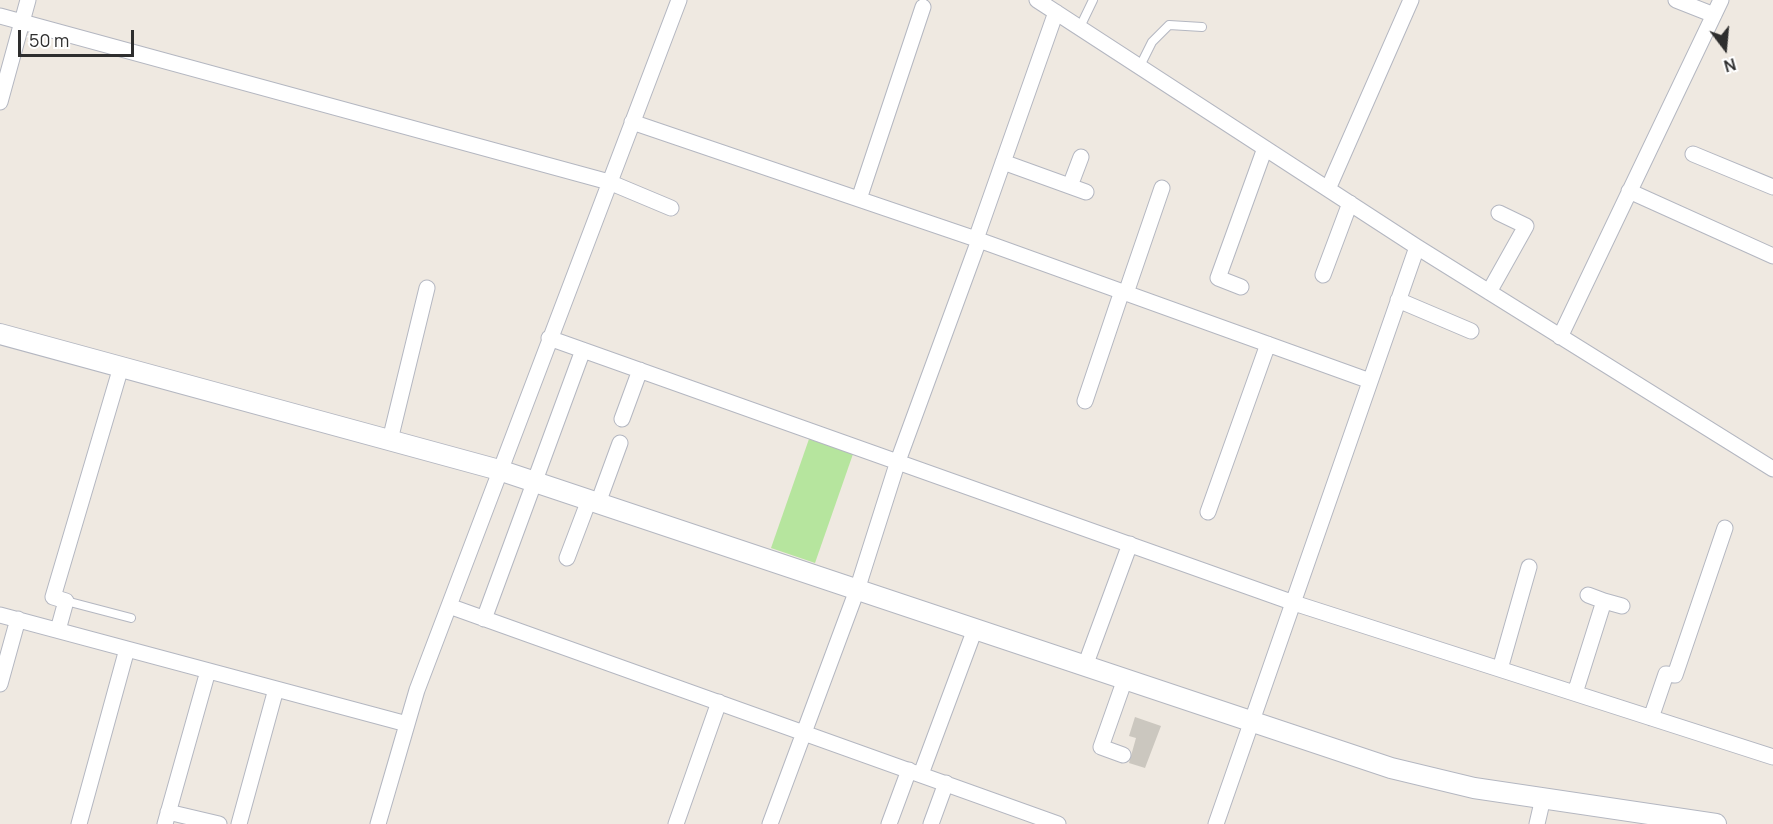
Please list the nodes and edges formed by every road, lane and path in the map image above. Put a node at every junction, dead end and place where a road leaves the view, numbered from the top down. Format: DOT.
graph roads {
  1 [pos="28,0"];
  2 [pos="679,0"];
  3 [pos="1037,0"];
  4 [pos="1093,0"];
  5 [pos="1411,0"];
  6 [pos="1676,0"];
  7 [pos="1721,0"];
  8 [pos="923,7"];
  9 [pos="1056,12"];
  10 [pos="1714,15"];
  11 [pos="0,16"];
  12 [pos="22,22"];
  13 [pos="1080,27"];
  14 [pos="1202,27"];
  15 [pos="1140,66"];
  16 [pos="0,102"];
  17 [pos="632,122"];
  18 [pos="1265,148"];
  19 [pos="1693,154"];
  20 [pos="1081,157"];
  21 [pos="1003,162"];
  22 [pos="609,182"];
  23 [pos="1070,186"];
  24 [pos="1162,188"];
  25 [pos="1773,188"];
  26 [pos="1328,189"];
  27 [pos="1629,191"];
  28 [pos="1086,192"];
  29 [pos="859,199"];
  30 [pos="1350,203"];
  31 [pos="671,208"];
  32 [pos="1499,213"];
  33 [pos="977,239"];
  34 [pos="1417,247"];
  35 [pos="1773,256"];
  36 [pos="1323,275"];
  37 [pos="1242,287"];
  38 [pos="426,288"];
  39 [pos="1124,292"];
  40 [pos="1489,292"];
  41 [pos="1398,300"];
  42 [pos="1471,331"];
  43 [pos="0,334"];
  44 [pos="1560,337"];
  45 [pos="549,338"];
  46 [pos="1268,344"];
  47 [pos="583,350"];
  48 [pos="120,367"];
  49 [pos="640,370"];
  50 [pos="1371,381"];
  51 [pos="1085,401"];
  52 [pos="622,419"];
  53 [pos="390,440"];
  54 [pos="621,443"];
  55 [pos="898,461"];
  56 [pos="1773,468"];
  57 [pos="499,470"];
  58 [pos="533,482"];
  59 [pos="594,502"];
  60 [pos="1208,512"];
  61 [pos="1725,528"];
  62 [pos="1130,544"];
  63 [pos="567,558"];
  64 [pos="1529,567"];
  65 [pos="856,590"];
  66 [pos="1588,595"];
  67 [pos="66,601"];
  68 [pos="1604,601"];
  69 [pos="1294,603"];
  70 [pos="448,606"];
  71 [pos="1622,606"];
  72 [pos="0,615"];
  73 [pos="131,618"];
  74 [pos="18,619"];
  75 [pos="484,619"];
  76 [pos="975,629"];
  77 [pos="58,630"];
  78 [pos="127,649"];
  79 [pos="1085,666"];
  80 [pos="1500,669"];
  81 [pos="208,671"];
  82 [pos="1125,680"];
  83 [pos="0,684"];
  84 [pos="276,689"];
  85 [pos="1575,693"];
  86 [pos="719,702"];
  87 [pos="1652,718"];
  88 [pos="1254,722"];
  89 [pos="407,724"];
  90 [pos="804,733"];
  91 [pos="1123,755"];
  92 [pos="1773,757"];
  93 [pos="915,772"];
  94 [pos="946,783"];
  95 [pos="1543,798"];
  96 [pos="166,818"];
  97 [pos="1020,818"];
  98 [pos="79,824"];
  99 [pos="219,824"];
  100 [pos="239,824"];
  101 [pos="378,824"];
  102 [pos="676,824"];
  103 [pos="770,824"];
  104 [pos="889,824"];
  105 [pos="931,824"];
  106 [pos="1058,824"];
  107 [pos="1216,824"];
  108 [pos="1538,824"];
  109 [pos="1716,824"];
  1 -- 12 [label="street"];
  2 -- 17 [label="street"];
  3 -- 9 [label="street"];
  4 -- 13 [label="lane"];
  5 -- 26 [label="street"];
  6 -- 10 [label="street"];
  7 -- 10 [label="street"];
  8 -- 29 [label="street"];
  9 -- 13 [label="street"];
  9 -- 21 [label="street"];
  10 -- 27 [label="street"];
  11 -- 12 [label="street"];
  12 -- 16 [label="street"];
  12 -- 22 [label="street"];
  13 -- 15 [label="street"];
  14 -- 15 [label="lane"];
  15 -- 18 [label="street"];
  17 -- 22 [label="street"];
  17 -- 29 [label="street"];
  18 -- 26 [label="street"];
  18 -- 37 [label="street"];
  19 -- 25 [label="street"];
  20 -- 23 [label="street"];
  21 -- 23 [label="street"];
  21 -- 33 [label="street"];
  22 -- 31 [label="street"];
  22 -- 45 [label="street"];
  23 -- 28 [label="street"];
  24 -- 39 [label="street"];
  26 -- 30 [label="street"];
  27 -- 35 [label="street"];
  27 -- 44 [label="street"];
  29 -- 33 [label="street"];
  30 -- 34 [label="street"];
  30 -- 36 [label="street"];
  32 -- 40 [label="street"];
  33 -- 39 [label="street"];
  33 -- 55 [label="street"];
  34 -- 40 [label="street"];
  34 -- 41 [label="street"];
  38 -- 53 [label="street"];
  39 -- 46 [label="street"];
  39 -- 51 [label="street"];
  40 -- 44 [label="street"];
  41 -- 42 [label="street"];
  41 -- 50 [label="street"];
  43 -- 48 [label="street"];
  44 -- 56 [label="street"];
  45 -- 47 [label="street"];
  45 -- 57 [label="street"];
  46 -- 50 [label="street"];
  46 -- 60 [label="street"];
  47 -- 49 [label="street"];
  47 -- 58 [label="street"];
  48 -- 53 [label="street"];
  48 -- 67 [label="street"];
  49 -- 52 [label="street"];
  49 -- 55 [label="street"];
  50 -- 69 [label="street"];
  53 -- 57 [label="street"];
  54 -- 59 [label="street"];
  55 -- 62 [label="street"];
  55 -- 65 [label="street"];
  57 -- 58 [label="street"];
  57 -- 70 [label="street"];
  58 -- 59 [label="street"];
  58 -- 75 [label="street"];
  59 -- 63 [label="street"];
  59 -- 65 [label="street"];
  61 -- 87 [label="street"];
  62 -- 69 [label="street"];
  62 -- 79 [label="street"];
  64 -- 80 [label="street"];
  65 -- 76 [label="street"];
  65 -- 90 [label="street"];
  66 -- 68 [label="street"];
  67 -- 73 [label="lane"];
  67 -- 77 [label="street"];
  68 -- 71 [label="street"];
  68 -- 85 [label="street"];
  69 -- 80 [label="street"];
  69 -- 88 [label="street"];
  70 -- 75 [label="street"];
  70 -- 89 [label="street"];
  72 -- 74 [label="street"];
  74 -- 77 [label="street"];
  74 -- 83 [label="street"];
  75 -- 86 [label="street"];
  76 -- 79 [label="street"];
  76 -- 93 [label="street"];
  77 -- 78 [label="street"];
  78 -- 81 [label="street"];
  78 -- 98 [label="street"];
  79 -- 82 [label="street"];
  80 -- 85 [label="street"];
  81 -- 84 [label="street"];
  81 -- 96 [label="street"];
  82 -- 88 [label="street"];
  82 -- 91 [label="street"];
  84 -- 89 [label="street"];
  84 -- 100 [label="street"];
  85 -- 87 [label="street"];
  86 -- 90 [label="street"];
  86 -- 102 [label="street"];
  87 -- 92 [label="street"];
  88 -- 95 [label="street"];
  88 -- 107 [label="street"];
  89 -- 101 [label="street"];
  90 -- 93 [label="street"];
  90 -- 103 [label="street"];
  93 -- 94 [label="street"];
  93 -- 104 [label="street"];
  94 -- 97 [label="street"];
  94 -- 105 [label="street"];
  95 -- 108 [label="street"];
  95 -- 109 [label="street"];
  96 -- 99 [label="street"];
  97 -- 106 [label="street"];
}
